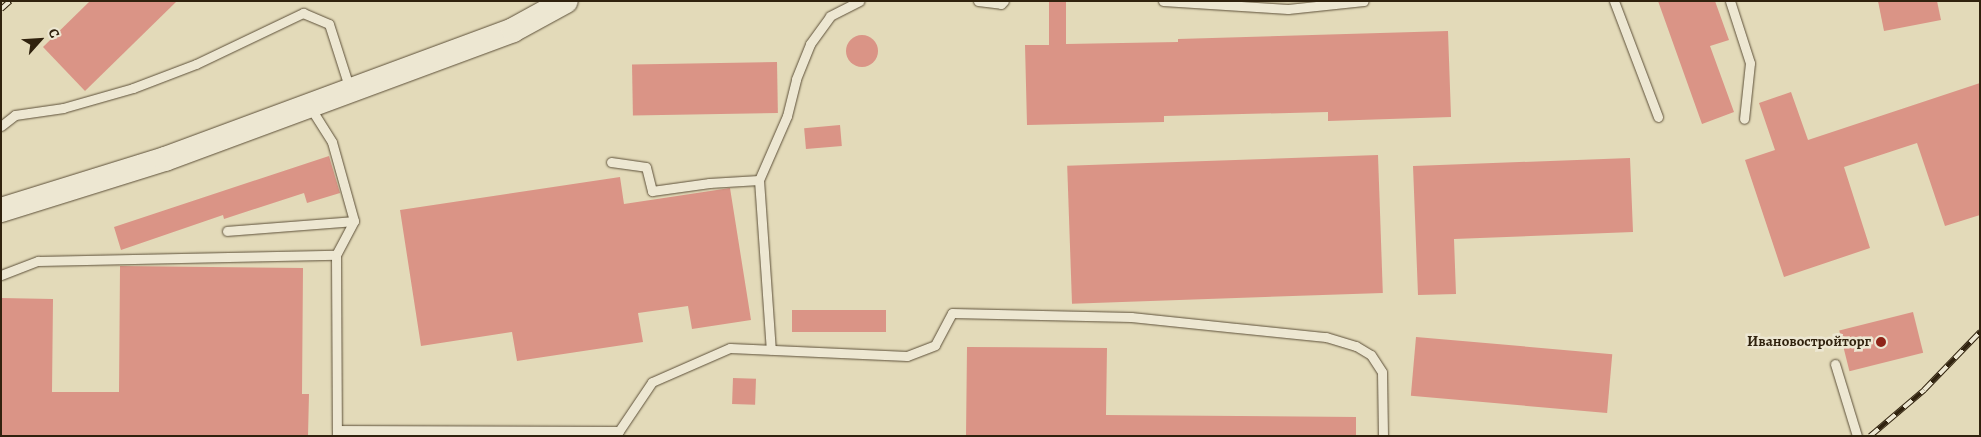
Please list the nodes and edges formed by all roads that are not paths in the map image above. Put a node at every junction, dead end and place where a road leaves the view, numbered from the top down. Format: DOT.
graph roads {
  1 [pos="566,1"];
  2 [pos="859,1"];
  3 [pos="978,1"];
  4 [pos="1004,1"];
  5 [pos="1163,1"];
  6 [pos="1364,1"];
  7 [pos="1614,1"];
  8 [pos="1730,1"];
  9 [pos="350,90"];
  10 [pos="309,105"];
  11 [pos="1658,117"];
  12 [pos="1744,120"];
  13 [pos="1,126"];
  14 [pos="611,162"];
  15 [pos="759,180"];
  16 [pos="1,210"];
  17 [pos="354,221"];
  18 [pos="227,231"];
  19 [pos="336,255"];
  20 [pos="1,275"];
  21 [pos="771,350"];
  22 [pos="1835,364"];
  23 [pos="337,433"];
  24 [pos="1383,436"];
  25 [pos="1857,436"];
  1 -- 9 [label="street"];
  2 -- 15 [label="lane"];
  3 -- 4 [label="lane"];
  5 -- 6 [label="lane"];
  7 -- 11 [label="lane"];
  8 -- 12 [label="lane"];
  9 -- 10 [label="street"];
  9 -- 13 [label="lane"];
  10 -- 16 [label="street"];
  10 -- 17 [label="lane"];
  14 -- 15 [label="lane"];
  15 -- 21 [label="lane"];
  17 -- 18 [label="lane"];
  17 -- 19 [label="lane"];
  19 -- 20 [label="lane"];
  19 -- 23 [label="lane"];
  21 -- 23 [label="lane"];
  21 -- 24 [label="lane"];
  22 -- 25 [label="lane"];
}
